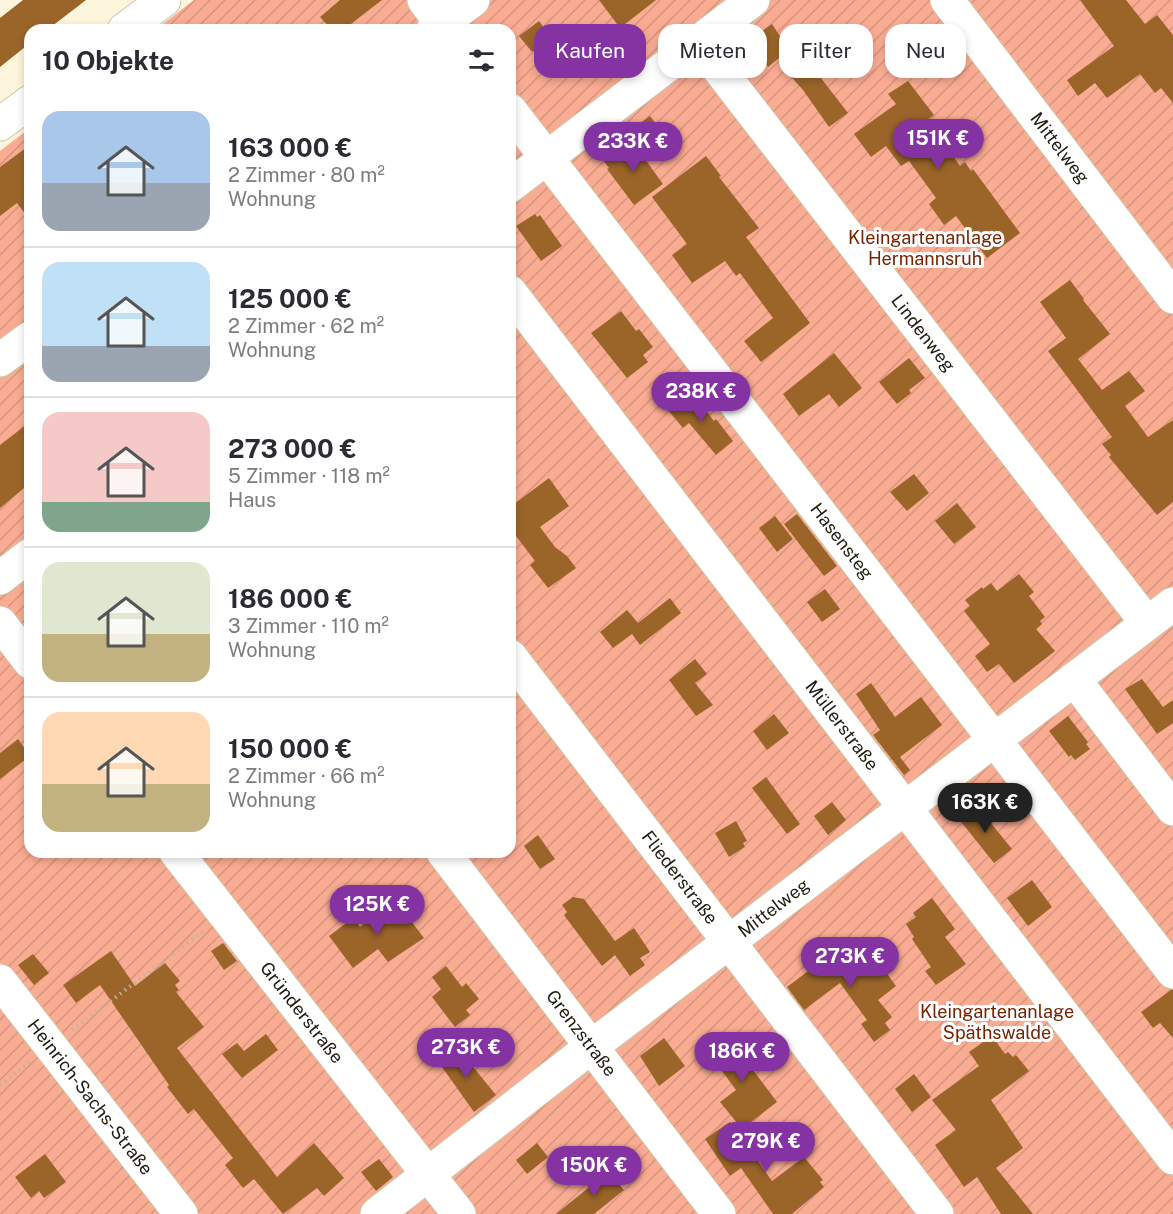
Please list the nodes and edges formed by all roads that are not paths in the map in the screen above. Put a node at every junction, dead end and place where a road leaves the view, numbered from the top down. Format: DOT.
graph roads {
  1 [pos="164,0"];
  2 [pos="473,0"];
  3 [pos="753,0"];
  4 [pos="947,0"];
  5 [pos="436,21"];
  6 [pos="132,24"];
  7 [pos="722,24"];
  8 [pos="658,73"];
  9 [pos="726,78"];
  10 [pos="24,106"];
  11 [pos="516,118"];
  12 [pos="0,124"];
  13 [pos="548,158"];
  14 [pos="516,182"];
  15 [pos="1173,297"];
  16 [pos="516,300"];
  17 [pos="24,342"];
  18 [pos="0,360"];
  19 [pos="24,560"];
  20 [pos="0,578"];
  21 [pos="1173,604"];
  22 [pos="1147,622"];
  23 [pos="0,623"];
  24 [pos="24,654"];
  25 [pos="516,664"];
  26 [pos="1074,679"];
  27 [pos="996,740"];
  28 [pos="905,808"];
  29 [pos="1173,809"];
  30 [pos="181,858"];
  31 [pos="448,858"];
  32 [pos="728,943"];
  33 [pos="1173,972"];
  34 [pos="0,981"];
  35 [pos="591,1047"];
  36 [pos="1173,1158"];
  37 [pos="429,1174"];
  38 [pos="181,1214"];
  39 [pos="376,1214"];
  40 [pos="459,1214"];
  41 [pos="719,1214"];
  42 [pos="937,1214"];
  1 -- 6 [label="street"];
  2 -- 5 [label="street"];
  3 -- 7 [label="street"];
  4 -- 15 [label="street, Mittelweg"];
  8 -- 13 [label="street"];
  9 -- 22 [label="street, Lindenweg"];
  10 -- 12 [label="street"];
  11 -- 13 [label="street, Hasensteg"];
  13 -- 14 [label="street"];
  13 -- 27 [label="street, Hasensteg"];
  16 -- 28 [label="street, Müllerstraße"];
  17 -- 18 [label="street"];
  19 -- 20 [label="street"];
  21 -- 22 [label="street, Mittelweg"];
  22 -- 26 [label="street, Mittelweg"];
  23 -- 24 [label="street"];
  25 -- 32 [label="street, Fliederstraße"];
  26 -- 27 [label="street, Mittelweg"];
  26 -- 29 [label="street"];
  27 -- 28 [label="street, Mittelweg"];
  27 -- 33 [label="street, Hasensteg"];
  28 -- 32 [label="street, Mittelweg"];
  28 -- 36 [label="street, Müllerstraße"];
  30 -- 37 [label="street, Gründerstraße"];
  31 -- 35 [label="street, Grenzstraße"];
  32 -- 35 [label="street, Mittelweg"];
  32 -- 42 [label="street, Fliederstraße"];
  34 -- 38 [label="street, Heinrich-Sachs-Straße"];
  35 -- 37 [label="street, Mittelweg"];
  35 -- 41 [label="street, Grenzstraße"];
  37 -- 39 [label="street, Mittelweg"];
  37 -- 40 [label="street, Gründerstraße"];
}
